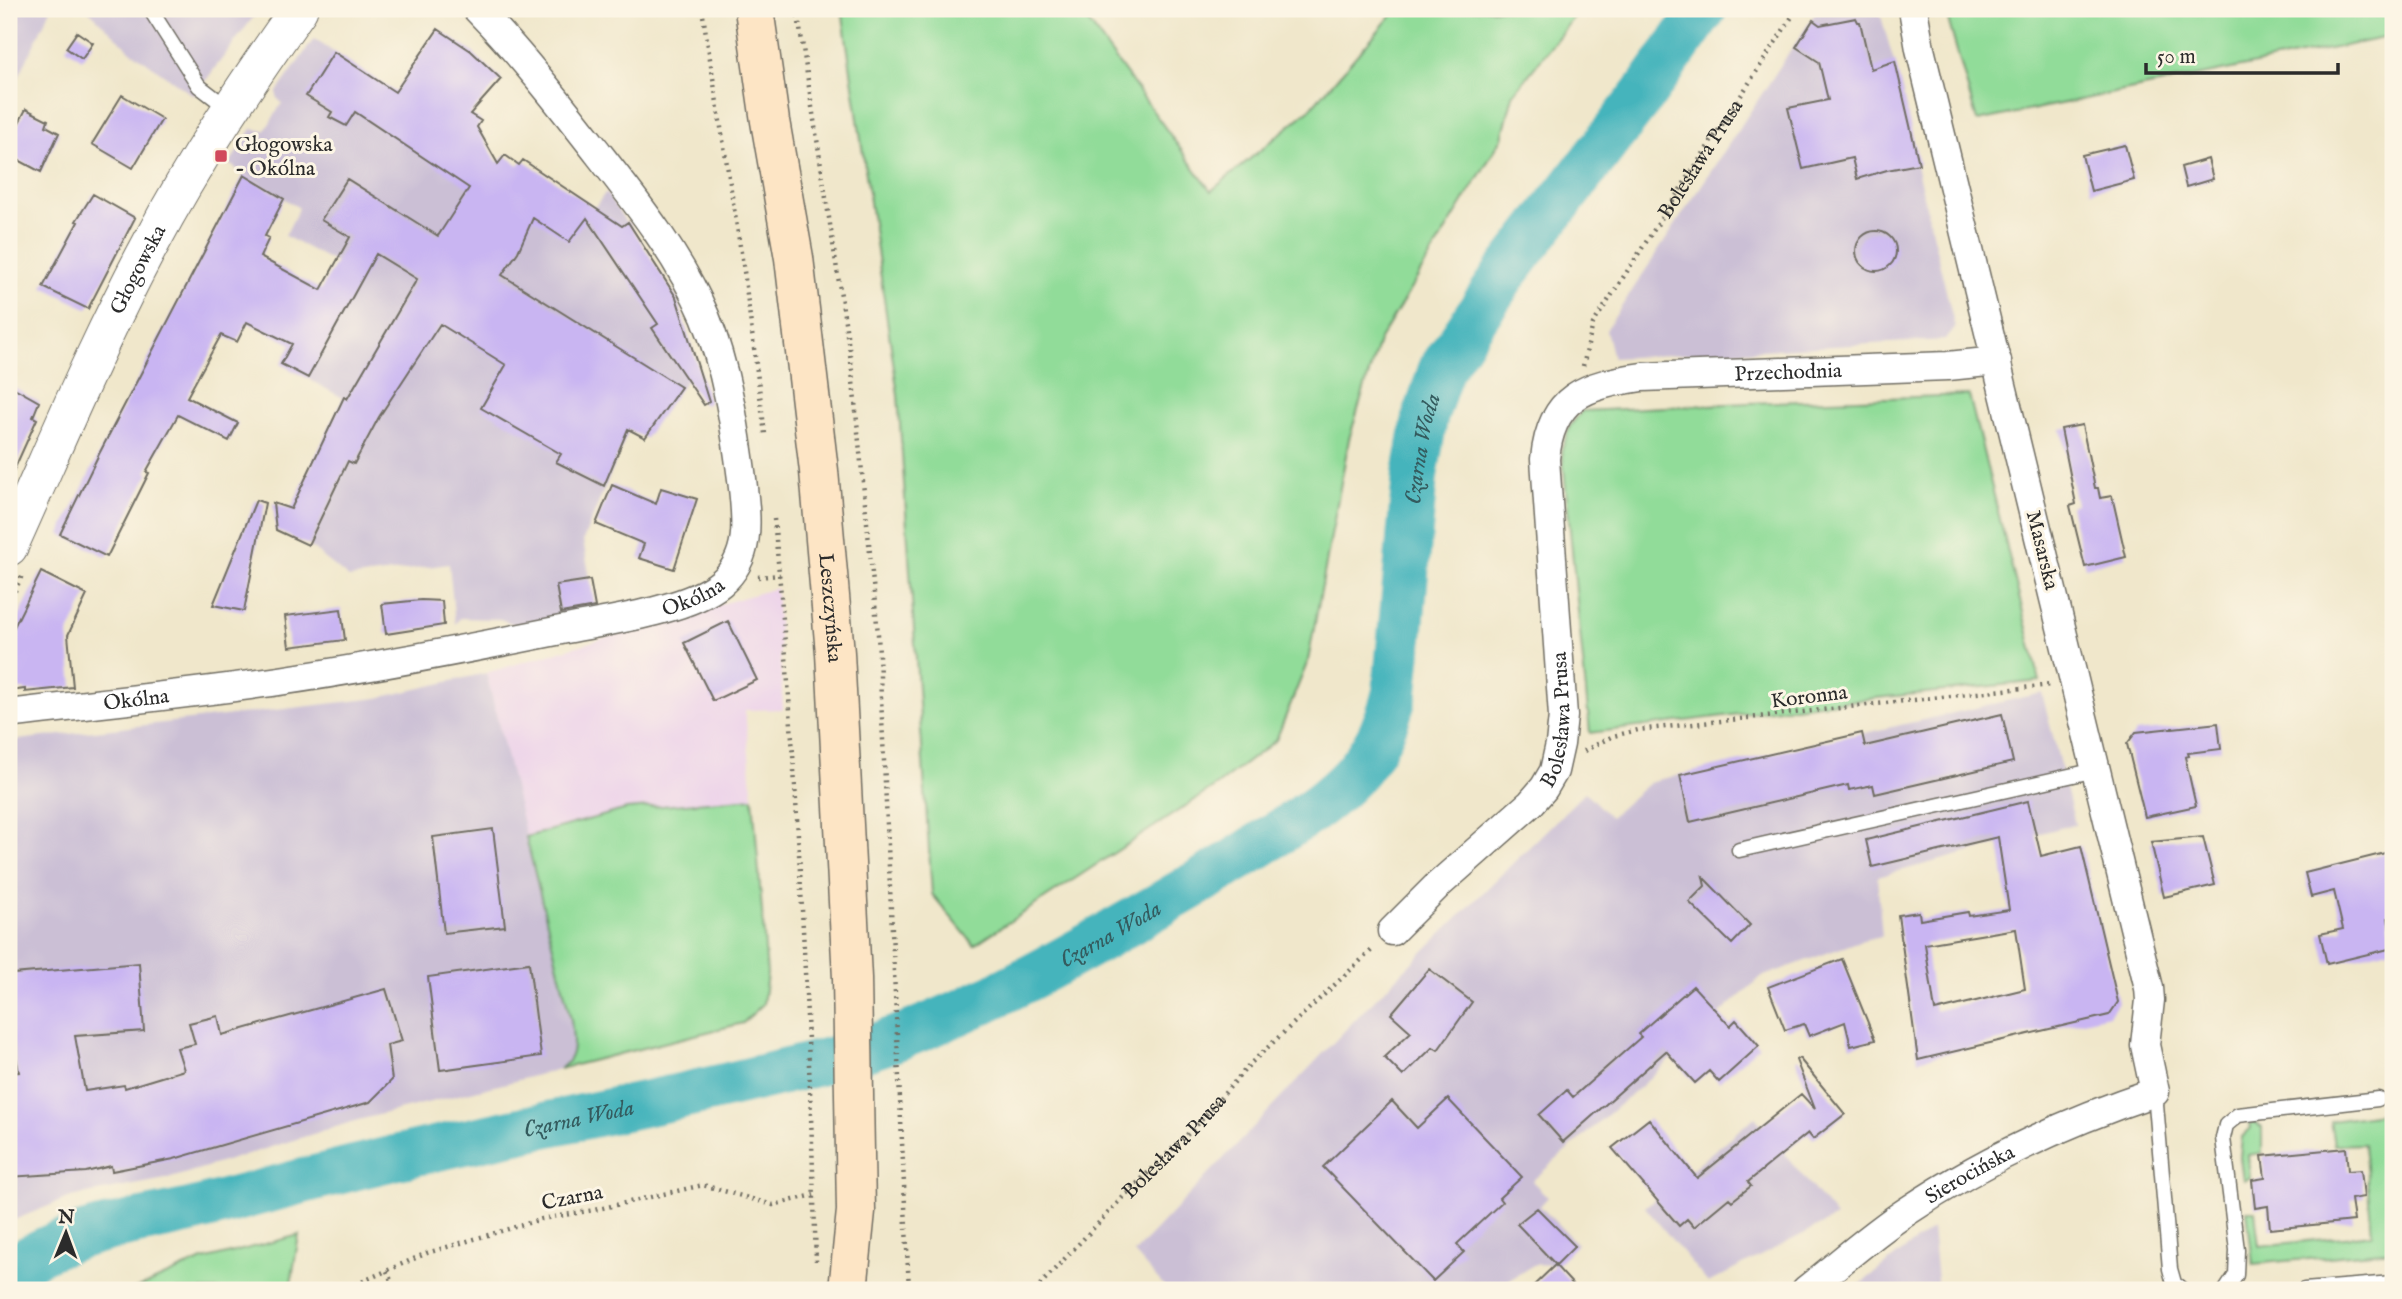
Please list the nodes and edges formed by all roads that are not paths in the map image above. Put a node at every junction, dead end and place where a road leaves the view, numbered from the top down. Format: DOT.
graph roads {
  1 [pos="149,9"];
  2 [pos="299,9"];
  3 [pos="477,9"];
  4 [pos="754,9"];
  5 [pos="1913,9"];
  6 [pos="230,110"];
  7 [pos="1997,361"];
  8 [pos="1581,393"];
  9 [pos="9,547"];
  10 [pos="9,714"];
  11 [pos="2096,770"];
  12 [pos="1739,850"];
  13 [pos="1392,931"];
  14 [pos="2155,1092"];
  15 [pos="2378,1099"];
  16 [pos="856,1211"];
  17 [pos="2393,1283"];
  18 [pos="848,1290"];
  19 [pos="874,1290"];
  20 [pos="1805,1290"];
  21 [pos="2182,1290"];
  22 [pos="2230,1290"];
  23 [pos="2304,1290"];
  1 -- 6 [label="lane"];
  2 -- 6 [label="street, Głogowska"];
  3 -- 10 [label="street, Okólna"];
  4 -- 16 [label="main road, Leszczyńska"];
  5 -- 7 [label="street, Masarska"];
  6 -- 9 [label="street, Głogowska"];
  7 -- 8 [label="street, Przechodnia"];
  7 -- 11 [label="street, Masarska"];
  8 -- 13 [label="street, Bolesława Prusa"];
  11 -- 12 [label="lane"];
  11 -- 14 [label="street, Masarska"];
  14 -- 20 [label="street, Sierocińska"];
  14 -- 21 [label="lane"];
  15 -- 22 [label="lane"];
  16 -- 18 [label="main road, Leszczyńska"];
  16 -- 19 [label="main road, Leszczyńska"];
  17 -- 23 [label="lane"];
}
